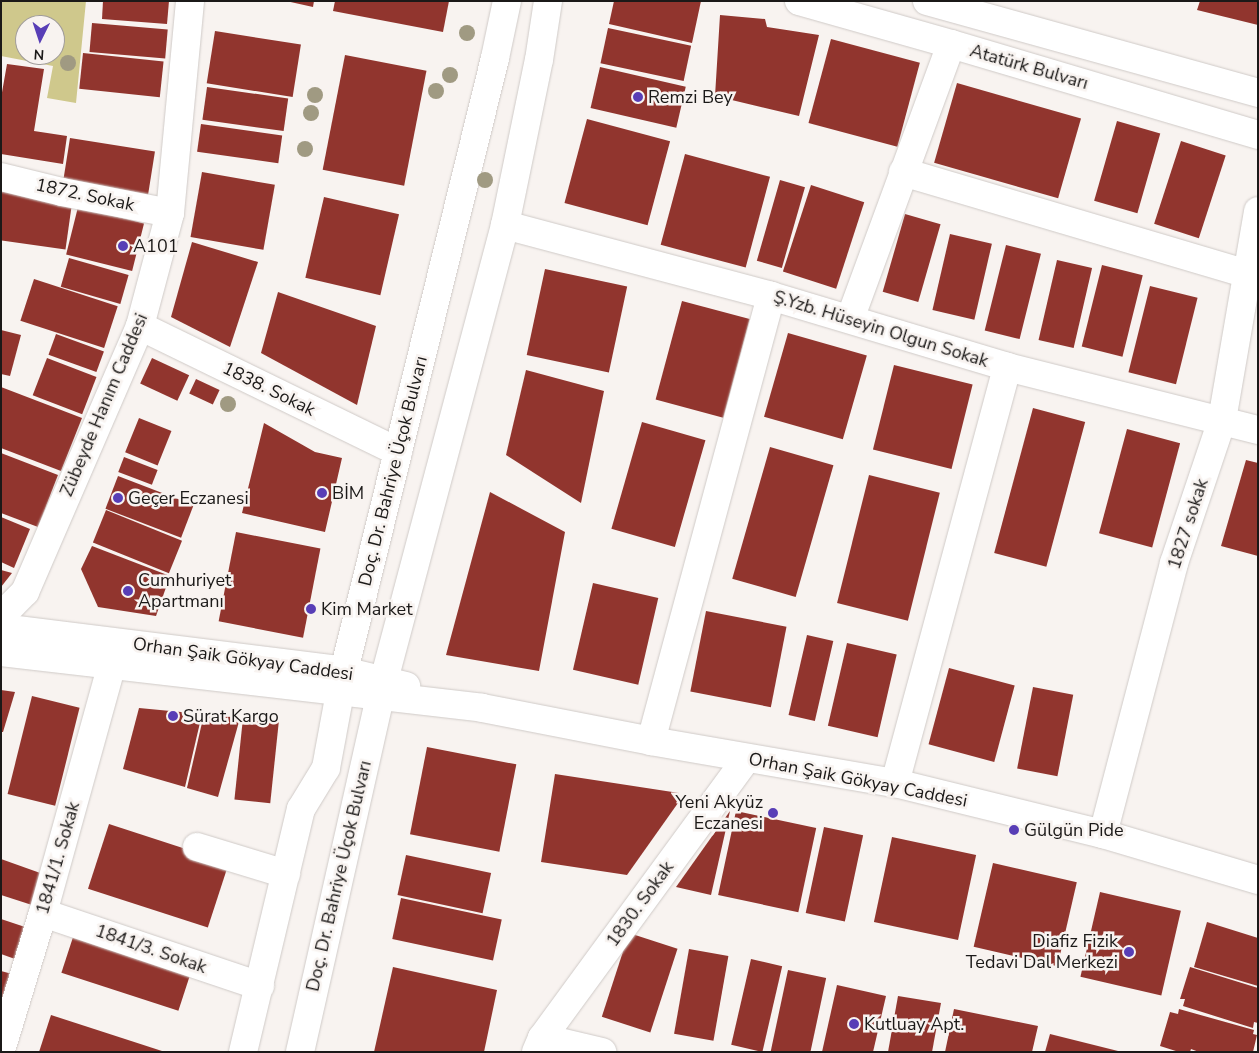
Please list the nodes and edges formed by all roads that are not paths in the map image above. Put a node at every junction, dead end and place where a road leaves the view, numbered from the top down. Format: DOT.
graph roads {
  1 [pos="190,1"];
  2 [pos="507,1"];
  3 [pos="548,1"];
  4 [pos="799,1"];
  5 [pos="927,1"];
  6 [pos="951,44"];
  7 [pos="1258,93"];
  8 [pos="1258,135"];
  9 [pos="904,172"];
  10 [pos="1,176"];
  11 [pos="1258,211"];
  12 [pos="170,213"];
  13 [pos="505,225"];
  14 [pos="1247,274"];
  15 [pos="771,296"];
  16 [pos="850,319"];
  17 [pos="140,326"];
  18 [pos="1007,367"];
  19 [pos="1222,420"];
  20 [pos="1258,430"];
  21 [pos="398,452"];
  22 [pos="1,616"];
  23 [pos="1,628"];
  24 [pos="1,652"];
  25 [pos="112,665"];
  26 [pos="342,682"];
  27 [pos="382,688"];
  28 [pos="651,741"];
  29 [pos="747,758"];
  30 [pos="895,783"];
  31 [pos="1103,834"];
  32 [pos="197,847"];
  33 [pos="286,874"];
  34 [pos="1258,880"];
  35 [pos="43,913"];
  36 [pos="260,986"];
  37 [pos="539,1045"];
  38 [pos="1,1050"];
  39 [pos="243,1052"];
  40 [pos="300,1052"];
  41 [pos="602,1052"];
  1 -- 12 [label="street, Zübeyde Hanım Caddesi"];
  2 -- 21 [label="street, Doç. Dr. Bahriye Üçok Bulvarı"];
  3 -- 13 [label="street, Doç. Dr. Bahriye Üçok Bulvarı"];
  4 -- 6 [label="street, Atatürk Bulvarı"];
  5 -- 7 [label="street, Atatürk Bulvarı"];
  6 -- 8 [label="street, Atatürk Bulvarı"];
  6 -- 9 [label="street"];
  9 -- 14 [label="street"];
  9 -- 16 [label="street"];
  10 -- 12 [label="street, 1872. Sokak"];
  11 -- 14 [label="street, 1827 sokak"];
  12 -- 17 [label="street, Zübeyde Hanım Caddesi"];
  13 -- 15 [label="street, Ş.Yzb. Hüseyin Olgun Sokak"];
  13 -- 27 [label="street, Doç. Dr. Bahriye Üçok Bulvarı"];
  14 -- 19 [label="street, 1827 sokak"];
  15 -- 16 [label="street, Ş.Yzb. Hüseyin Olgun Sokak"];
  15 -- 28 [label="street"];
  16 -- 18 [label="street, Ş.Yzb. Hüseyin Olgun Sokak"];
  17 -- 21 [label="street, 1838. Sokak"];
  17 -- 22 [label="street, Zübeyde Hanım Caddesi"];
  18 -- 19 [label="street, Ş.Yzb. Hüseyin Olgun Sokak"];
  18 -- 30 [label="street"];
  19 -- 20 [label="street, Ş.Yzb. Hüseyin Olgun Sokak"];
  19 -- 31 [label="street, 1827 sokak"];
  21 -- 26 [label="street, Doç. Dr. Bahriye Üçok Bulvarı"];
  23 -- 26 [label="street, Orhan Şaik Gökyay Caddesi"];
  24 -- 25 [label="street, Orhan Şaik Gökyay Caddesi"];
  25 -- 26 [label="street, Orhan Şaik Gökyay Caddesi"];
  25 -- 35 [label="street, 1841/1. Sokak"];
  26 -- 27 [label="street, Orhan Şaik Gökyay Caddesi"];
  26 -- 33 [label="street, Doç. Dr. Bahriye Üçok Bulvarı"];
  27 -- 28 [label="street, Orhan Şaik Gökyay Caddesi"];
  27 -- 40 [label="street, Doç. Dr. Bahriye Üçok Bulvarı"];
  28 -- 29 [label="street, Orhan Şaik Gökyay Caddesi"];
  29 -- 30 [label="street, Orhan Şaik Gökyay Caddesi"];
  29 -- 37 [label="street, 1830. Sokak"];
  30 -- 31 [label="street, Orhan Şaik Gökyay Caddesi"];
  31 -- 34 [label="street, Orhan Şaik Gökyay Caddesi"];
  32 -- 33 [label="street"];
  33 -- 36 [label="street, Doç. Dr. Bahriye Üçok Bulvarı"];
  35 -- 36 [label="street, 1841/3. Sokak"];
  35 -- 38 [label="street, 1841/1. Sokak"];
  36 -- 39 [label="street, Doç. Dr. Bahriye Üçok Bulvarı"];
  37 -- 41 [label="street"];
}
